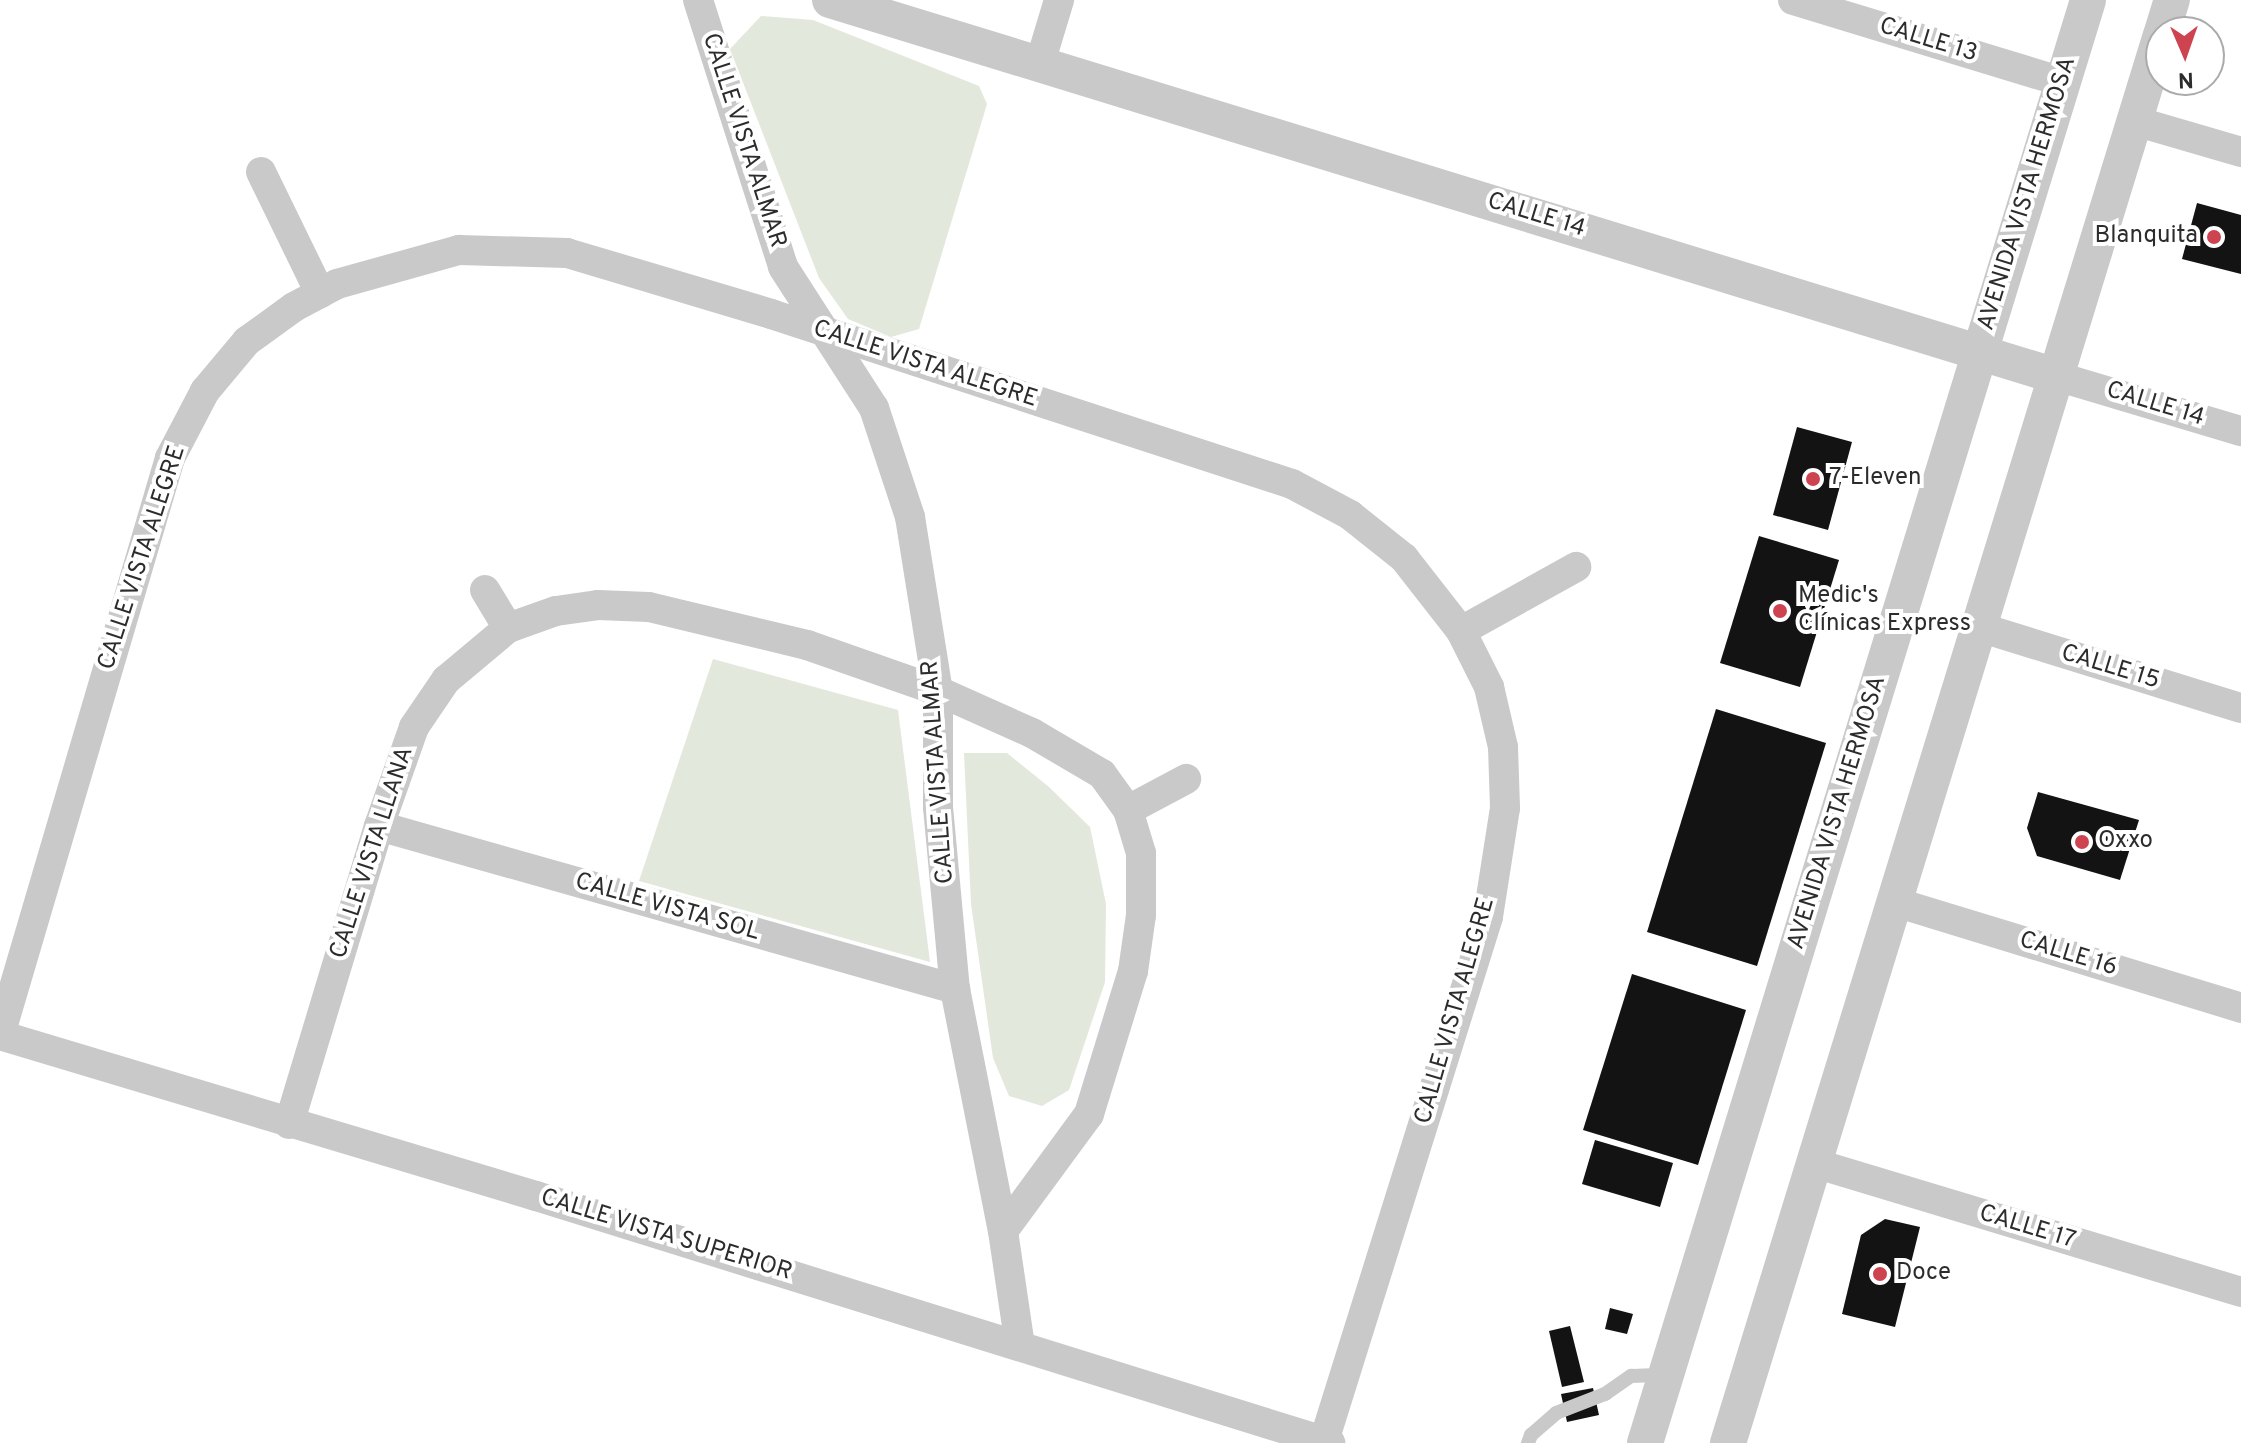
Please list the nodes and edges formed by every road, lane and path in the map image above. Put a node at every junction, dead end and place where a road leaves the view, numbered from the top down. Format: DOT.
graph roads {
  1 [pos="698,0"];
  2 [pos="830,0"];
  3 [pos="1059,0"];
  4 [pos="1793,0"];
  5 [pos="2088,0"];
  6 [pos="1040,63"];
  7 [pos="2063,82"];
  8 [pos="2145,89"];
  9 [pos="2135,121"];
  10 [pos="2241,152"];
  11 [pos="261,172"];
  12 [pos="320,293"];
  13 [pos="829,334"];
  14 [pos="1980,352"];
  15 [pos="2056,376"];
  16 [pos="2241,431"];
  17 [pos="1576,567"];
  18 [pos="485,590"];
  19 [pos="1979,627"];
  20 [pos="508,628"];
  21 [pos="1461,631"];
  22 [pos="938,691"];
  23 [pos="2241,708"];
  24 [pos="1186,779"];
  25 [pos="1128,810"];
  26 [pos="379,826"];
  27 [pos="1895,902"];
  28 [pos="955,989"];
  29 [pos="2241,1008"];
  30 [pos="0,1035"];
  31 [pos="289,1124"];
  32 [pos="1814,1163"];
  33 [pos="1003,1231"];
  34 [pos="2241,1292"];
  35 [pos="1020,1346"];
  36 [pos="1666,1375"];
  37 [pos="1737,1441"];
  38 [pos="1327,1442"];
  39 [pos="1528,1443"];
  40 [pos="1645,1443"];
  1 -- 13 [label="street, CALLE VISTA ALMAR"];
  2 -- 6 [label="street, CALLE 14"];
  3 -- 6 [label="street"];
  4 -- 7 [label="street, CALLE 13"];
  5 -- 7 [label="street, AVENIDA VISTA HERMOSA"];
  6 -- 14 [label="street, CALLE 14"];
  7 -- 14 [label="street, AVENIDA VISTA HERMOSA"];
  8 -- 9 [label="street"];
  9 -- 10 [label="street"];
  9 -- 15 [label="street"];
  11 -- 12 [label="street"];
  12 -- 13 [label="street, CALLE VISTA ALEGRE"];
  12 -- 30 [label="street, CALLE VISTA ALEGRE"];
  13 -- 21 [label="street, CALLE VISTA ALEGRE"];
  13 -- 22 [label="street, CALLE VISTA ALMAR"];
  14 -- 15 [label="street, CALLE 14"];
  14 -- 36 [label="street, AVENIDA VISTA HERMOSA"];
  15 -- 16 [label="street, CALLE 14"];
  15 -- 19 [label="street"];
  17 -- 21 [label="street"];
  18 -- 20 [label="street"];
  19 -- 23 [label="street, CALLE 15"];
  19 -- 27 [label="street"];
  20 -- 22 [label="street, CALLE VISTA LLANA"];
  20 -- 26 [label="street, CALLE VISTA LLANA"];
  21 -- 38 [label="street, CALLE VISTA ALEGRE"];
  22 -- 25 [label="street, CALLE VISTA LLANA"];
  22 -- 28 [label="street, CALLE VISTA ALMAR"];
  24 -- 25 [label="street"];
  25 -- 33 [label="street, CALLE VISTA LLANA"];
  26 -- 28 [label="street, CALLE VISTA SOL"];
  26 -- 31 [label="street, CALLE VISTA LLANA"];
  27 -- 29 [label="street, CALLE 16"];
  27 -- 32 [label="street"];
  28 -- 33 [label="street, CALLE VISTA ALMAR"];
  30 -- 31 [label="street, CALLE VISTA SUPERIOR"];
  31 -- 35 [label="street, CALLE VISTA SUPERIOR"];
  32 -- 34 [label="street, CALLE 17"];
  32 -- 37 [label="street"];
  33 -- 35 [label="street, CALLE VISTA ALMAR"];
  35 -- 38 [label="street, CALLE VISTA SUPERIOR"];
  36 -- 39 [label="lane"];
  36 -- 40 [label="street, AVENIDA VISTA HERMOSA"];
}
